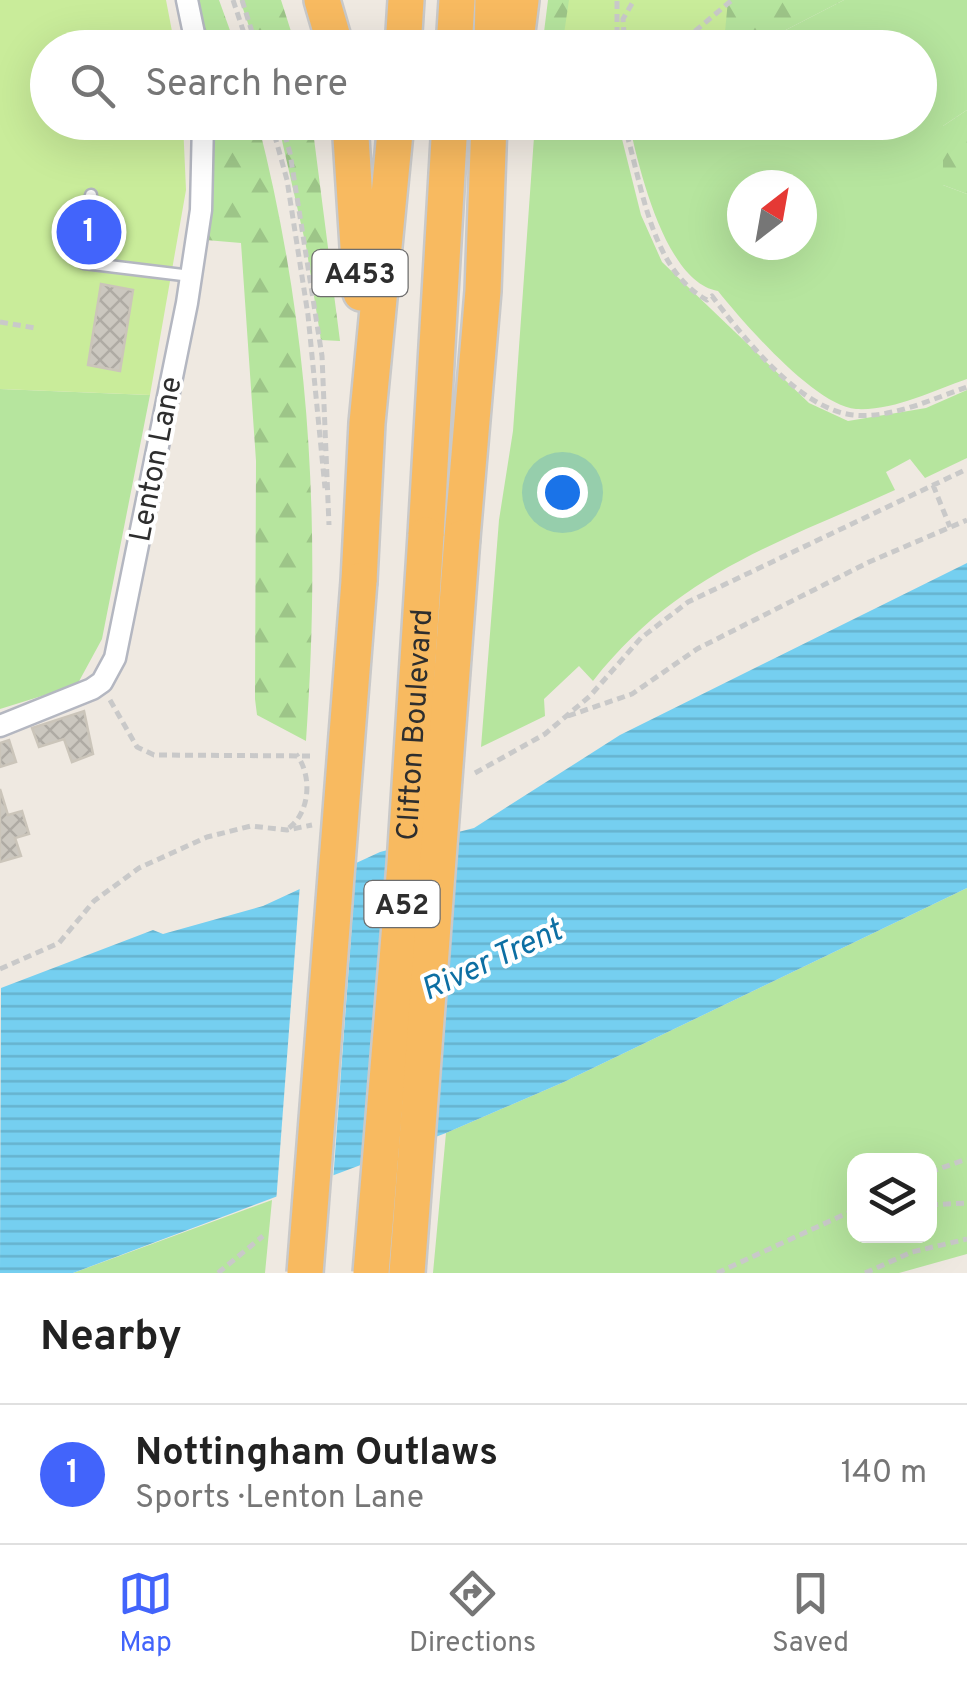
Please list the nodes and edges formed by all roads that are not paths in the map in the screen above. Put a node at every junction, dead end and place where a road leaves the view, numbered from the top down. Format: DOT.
graph roads {
  1 [pos="187,0"];
  2 [pos="322,0"];
  3 [pos="406,0"];
  4 [pos="456,0"];
  5 [pos="493,0"];
  6 [pos="521,0"];
  7 [pos="193,30"];
  8 [pos="331,30"];
  9 [pos="404,30"];
  10 [pos="455,30"];
  11 [pos="492,30"];
  12 [pos="517,30"];
  13 [pos="203,140"];
  14 [pos="351,140"];
  15 [pos="394,140"];
  16 [pos="449,140"];
  17 [pos="488,140"];
  18 [pos="503,140"];
  19 [pos="91,195"];
  20 [pos="191,276"];
  21 [pos="482,291"];
  22 [pos="367,424"];
  23 [pos="0,726"];
  24 [pos="305,1273"];
  25 [pos="371,1273"];
  26 [pos="407,1273"];
  1 -- 7 [label="street"];
  2 -- 8 [label="highway"];
  3 -- 9 [label="highway"];
  4 -- 10 [label="highway"];
  5 -- 11 [label="highway"];
  6 -- 12 [label="highway"];
  13 -- 20 [label="street, Lenton Lane"];
  14 -- 22 [label="highway, A453"];
  15 -- 22 [label="highway, A52"];
  16 -- 25 [label="highway, Clifton Boulevard / A52, bridge"];
  17 -- 21 [label="highway, A52"];
  18 -- 21 [label="highway"];
  19 -- 20 [label="lane"];
  20 -- 23 [label="street, Lenton Lane"];
  21 -- 26 [label="highway, Clifton Boulevard / A52, bridge"];
  22 -- 24 [label="highway, A52, bridge"];
}
